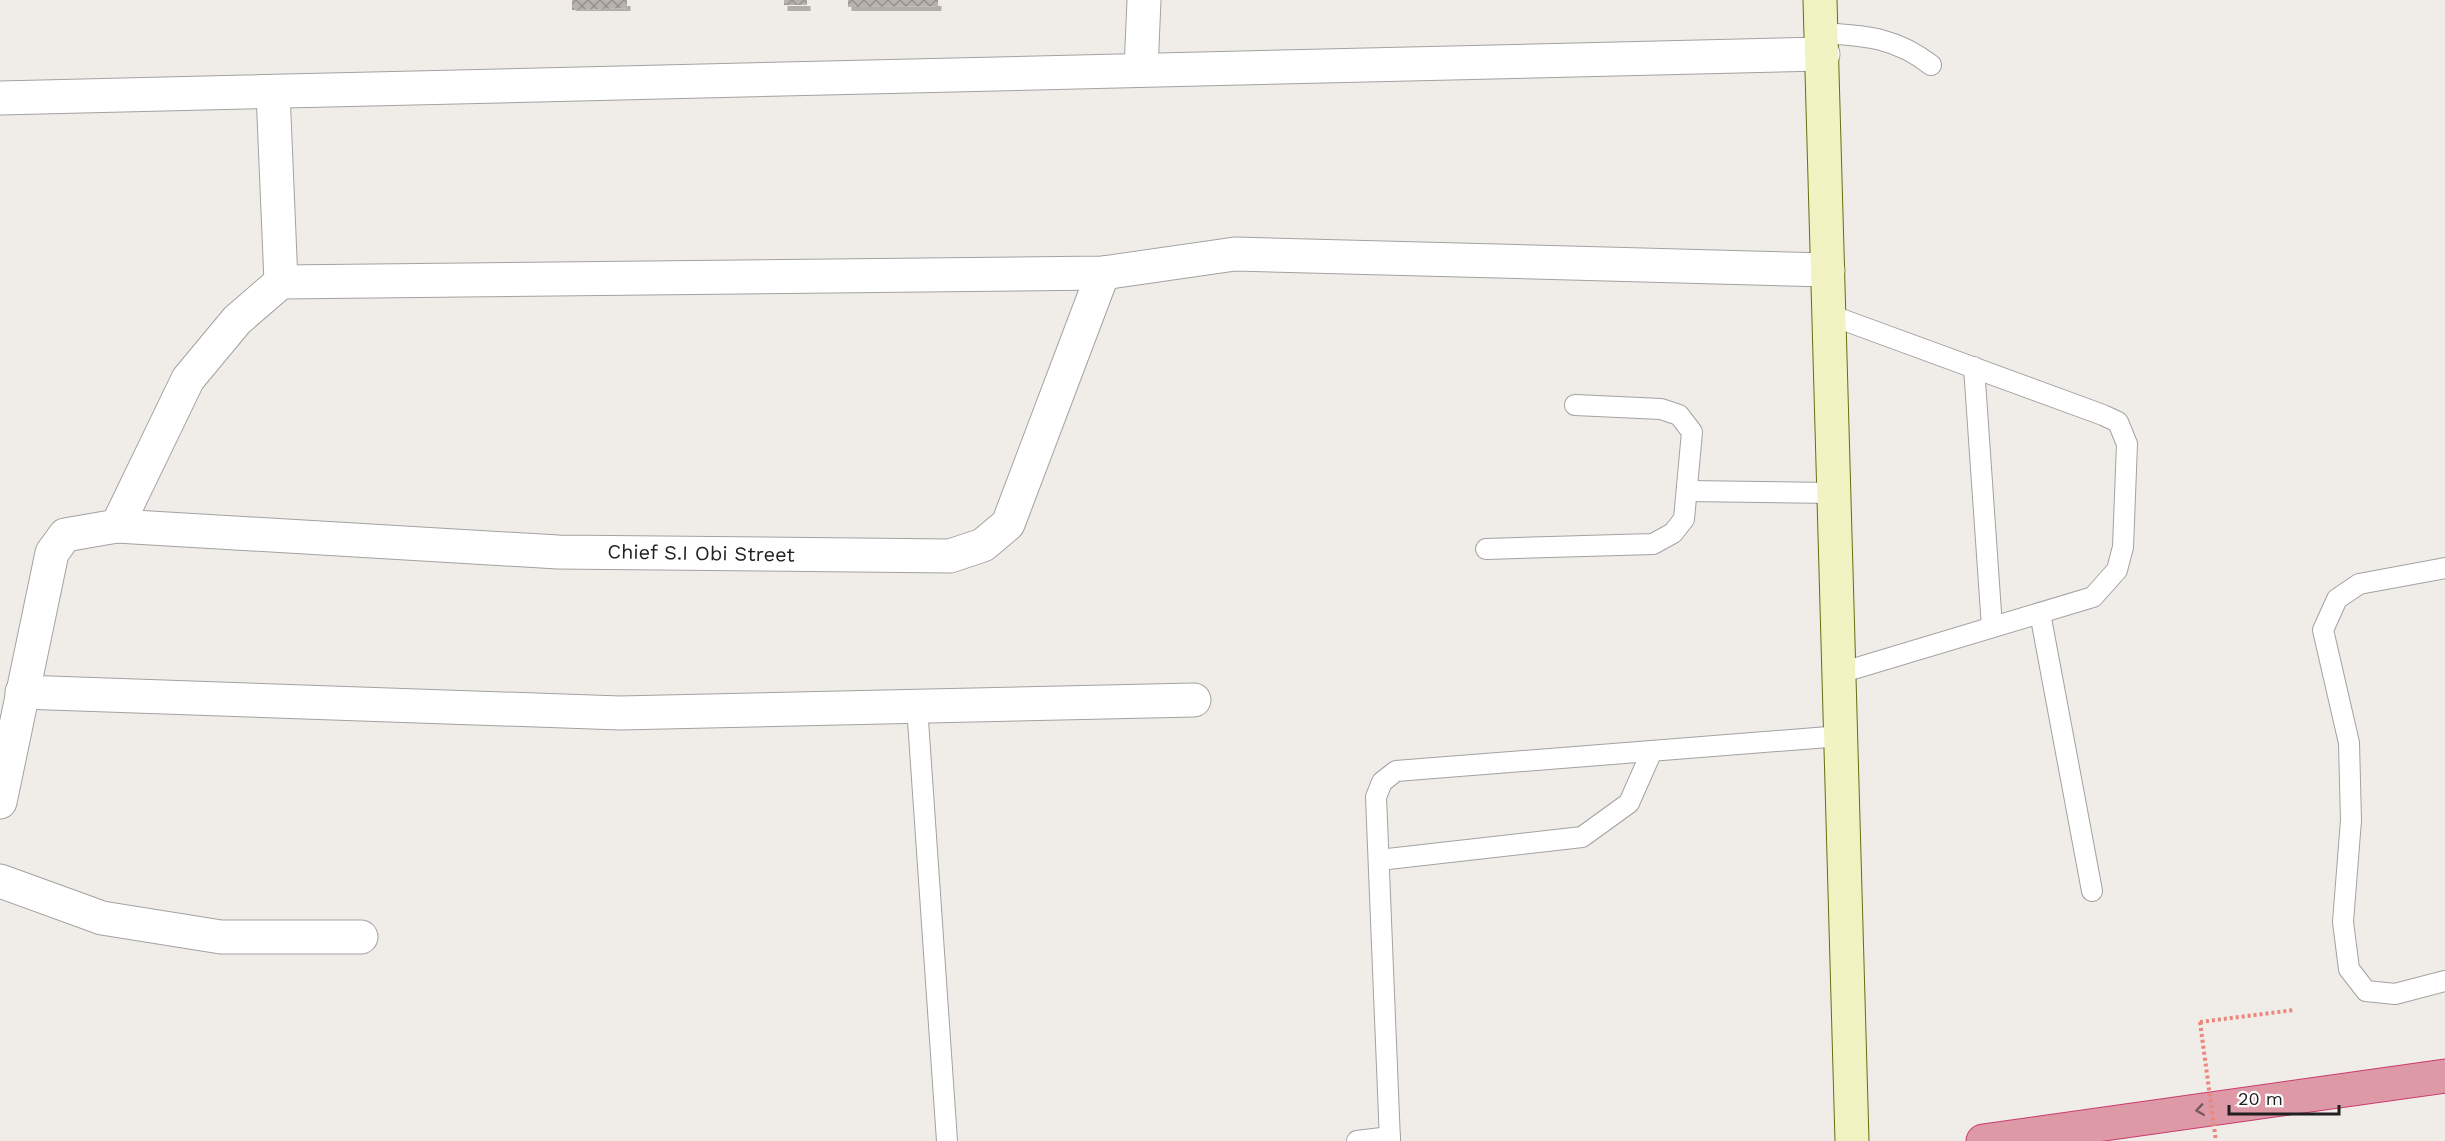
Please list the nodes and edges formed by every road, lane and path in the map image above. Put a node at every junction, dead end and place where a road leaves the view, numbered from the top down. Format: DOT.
graph roads {
  1 [pos="1144,0"];
  2 [pos="1820,0"];
  3 [pos="1822,44"];
  4 [pos="1931,65"];
  5 [pos="1141,70"];
  6 [pos="273,92"];
  7 [pos="0,98"];
  8 [pos="1828,270"];
  9 [pos="1103,273"];
  10 [pos="281,282"];
  11 [pos="1830,315"];
  12 [pos="1974,367"];
  13 [pos="1575,405"];
  14 [pos="1687,491"];
  15 [pos="1834,493"];
  16 [pos="117,526"];
  17 [pos="1486,549"];
  18 [pos="2445,568"];
  19 [pos="2040,613"];
  20 [pos="1992,627"];
  21 [pos="1840,673"];
  22 [pos="22,692"];
  23 [pos="1194,700"];
  24 [pos="917,706"];
  25 [pos="1841,736"];
  26 [pos="1652,751"];
  27 [pos="0,802"];
  28 [pos="1379,860"];
  29 [pos="0,881"];
  30 [pos="2092,891"];
  31 [pos="361,937"];
  32 [pos="2445,981"];
  33 [pos="2294,1010"];
  34 [pos="2445,1070"];
  35 [pos="2429,1078"];
  36 [pos="1390,1139"];
  37 [pos="947,1141"];
  38 [pos="1357,1141"];
  39 [pos="1852,1141"];
  40 [pos="1983,1141"];
  41 [pos="2216,1141"];
  1 -- 5 [label="street"];
  2 -- 3 [label="main road"];
  3 -- 4 [label="lane"];
  3 -- 5 [label="street"];
  3 -- 8 [label="main road"];
  5 -- 6 [label="street"];
  6 -- 7 [label="street"];
  6 -- 10 [label="street"];
  8 -- 9 [label="street"];
  8 -- 11 [label="main road"];
  9 -- 10 [label="street"];
  9 -- 16 [label="street, Chief S.I Obi Street"];
  10 -- 16 [label="street"];
  11 -- 12 [label="lane"];
  11 -- 15 [label="main road"];
  12 -- 19 [label="lane"];
  12 -- 20 [label="lane"];
  13 -- 14 [label="lane"];
  14 -- 15 [label="lane"];
  14 -- 17 [label="lane"];
  15 -- 21 [label="main road"];
  16 -- 22 [label="street, Chief S.I Obi Street"];
  18 -- 32 [label="lane"];
  19 -- 20 [label="lane"];
  19 -- 30 [label="lane"];
  20 -- 21 [label="lane"];
  21 -- 25 [label="main road"];
  22 -- 24 [label="street"];
  22 -- 27 [label="street, Chief S.I Obi Street"];
  23 -- 24 [label="street"];
  24 -- 37 [label="lane"];
  25 -- 26 [label="lane"];
  25 -- 39 [label="main road"];
  26 -- 28 [label="lane"];
  26 -- 28 [label="lane"];
  28 -- 36 [label="lane"];
  29 -- 31 [label="street"];
  33 -- 41 [label="path, bridge"];
  34 -- 35 [label="lane"];
  35 -- 40 [label="highway, one-way"];
  36 -- 38 [label="lane"];
}
